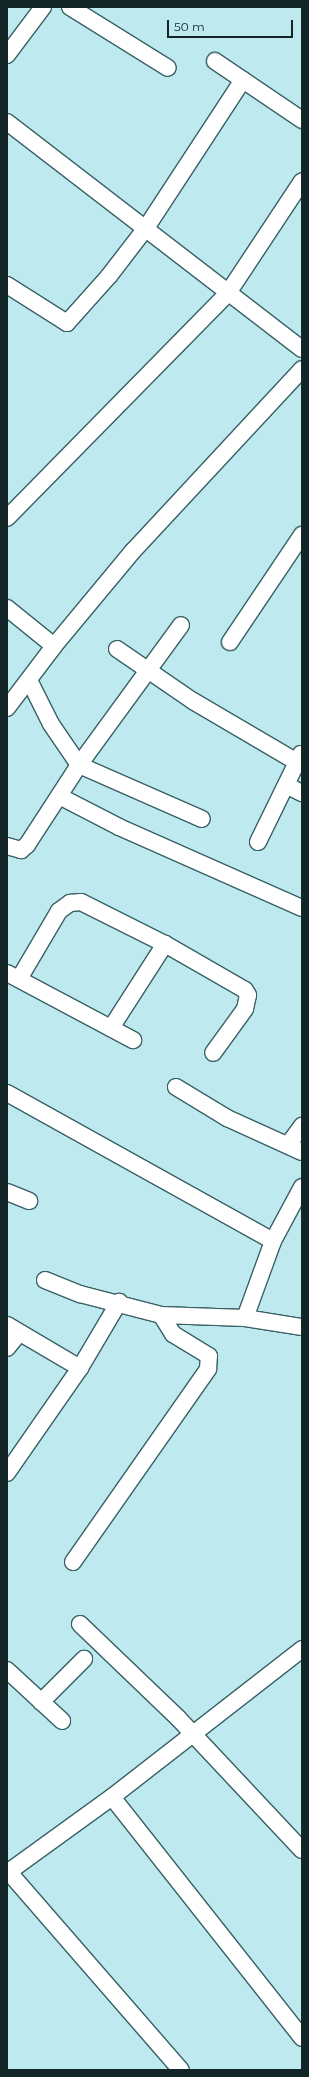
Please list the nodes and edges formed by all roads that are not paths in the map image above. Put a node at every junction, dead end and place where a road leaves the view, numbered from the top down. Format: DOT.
graph roads {
  1 [pos="43,7"];
  2 [pos="70,7"];
  3 [pos="7,55"];
  4 [pos="215,61"];
  5 [pos="168,68"];
  6 [pos="243,80"];
  7 [pos="302,120"];
  8 [pos="7,122"];
  9 [pos="302,181"];
  10 [pos="146,228"];
  11 [pos="7,285"];
  12 [pos="228,293"];
  13 [pos="302,349"];
  14 [pos="302,369"];
  15 [pos="7,518"];
  16 [pos="302,535"];
  17 [pos="7,608"];
  18 [pos="181,625"];
  19 [pos="230,642"];
  20 [pos="54,646"];
  21 [pos="117,648"];
  22 [pos="148,672"];
  23 [pos="29,680"];
  24 [pos="7,708"];
  25 [pos="299,757"];
  26 [pos="80,765"];
  27 [pos="286,785"];
  28 [pos="302,793"];
  29 [pos="59,796"];
  30 [pos="202,819"];
  31 [pos="258,842"];
  32 [pos="7,846"];
  33 [pos="302,908"];
  34 [pos="165,944"];
  35 [pos="13,976"];
  36 [pos="111,1028"];
  37 [pos="133,1040"];
  38 [pos="213,1053"];
  39 [pos="176,1087"];
  40 [pos="7,1093"];
  41 [pos="302,1126"];
  42 [pos="295,1149"];
  43 [pos="302,1186"];
  44 [pos="7,1192"];
  45 [pos="29,1201"];
  46 [pos="273,1241"];
  47 [pos="45,1280"];
  48 [pos="119,1302"];
  49 [pos="161,1314"];
  50 [pos="245,1318"];
  51 [pos="302,1327"];
  52 [pos="13,1329"];
  53 [pos="7,1348"];
  54 [pos="80,1368"];
  55 [pos="7,1473"];
  56 [pos="73,1562"];
  57 [pos="80,1624"];
  58 [pos="302,1649"];
  59 [pos="84,1659"];
  60 [pos="7,1670"];
  61 [pos="42,1702"];
  62 [pos="62,1721"];
  63 [pos="193,1734"];
  64 [pos="112,1797"];
  65 [pos="302,1850"];
  66 [pos="7,1872"];
  67 [pos="302,2038"];
  68 [pos="181,2070"];
  1 -- 3 [label="street"];
  2 -- 5 [label="street"];
  4 -- 6 [label="street"];
  6 -- 7 [label="street"];
  6 -- 10 [label="street"];
  8 -- 10 [label="street"];
  9 -- 12 [label="street"];
  10 -- 11 [label="street"];
  10 -- 12 [label="street"];
  12 -- 13 [label="street"];
  12 -- 15 [label="street"];
  14 -- 20 [label="street"];
  16 -- 19 [label="street"];
  17 -- 20 [label="street"];
  18 -- 22 [label="street"];
  20 -- 23 [label="street"];
  21 -- 22 [label="street"];
  22 -- 25 [label="street"];
  22 -- 26 [label="street"];
  23 -- 24 [label="street"];
  23 -- 26 [label="street"];
  25 -- 27 [label="street"];
  26 -- 29 [label="street"];
  26 -- 30 [label="street"];
  27 -- 28 [label="street"];
  27 -- 31 [label="street"];
  29 -- 32 [label="street"];
  29 -- 33 [label="street"];
  34 -- 35 [label="street"];
  34 -- 36 [label="street"];
  34 -- 38 [label="street"];
  35 -- 36 [label="street"];
  36 -- 37 [label="street"];
  39 -- 42 [label="street"];
  40 -- 46 [label="street"];
  41 -- 42 [label="street"];
  43 -- 46 [label="street"];
  44 -- 45 [label="street"];
  46 -- 50 [label="street"];
  47 -- 48 [label="street"];
  48 -- 49 [label="street"];
  48 -- 54 [label="street"];
  49 -- 50 [label="street"];
  49 -- 56 [label="street"];
  50 -- 51 [label="street"];
  52 -- 53 [label="street"];
  52 -- 54 [label="street"];
  54 -- 55 [label="street"];
  57 -- 63 [label="street"];
  58 -- 63 [label="street"];
  59 -- 61 [label="street"];
  60 -- 61 [label="street"];
  61 -- 62 [label="street"];
  63 -- 64 [label="street"];
  63 -- 65 [label="street"];
  64 -- 66 [label="street"];
  64 -- 67 [label="street"];
  66 -- 68 [label="street"];
}
